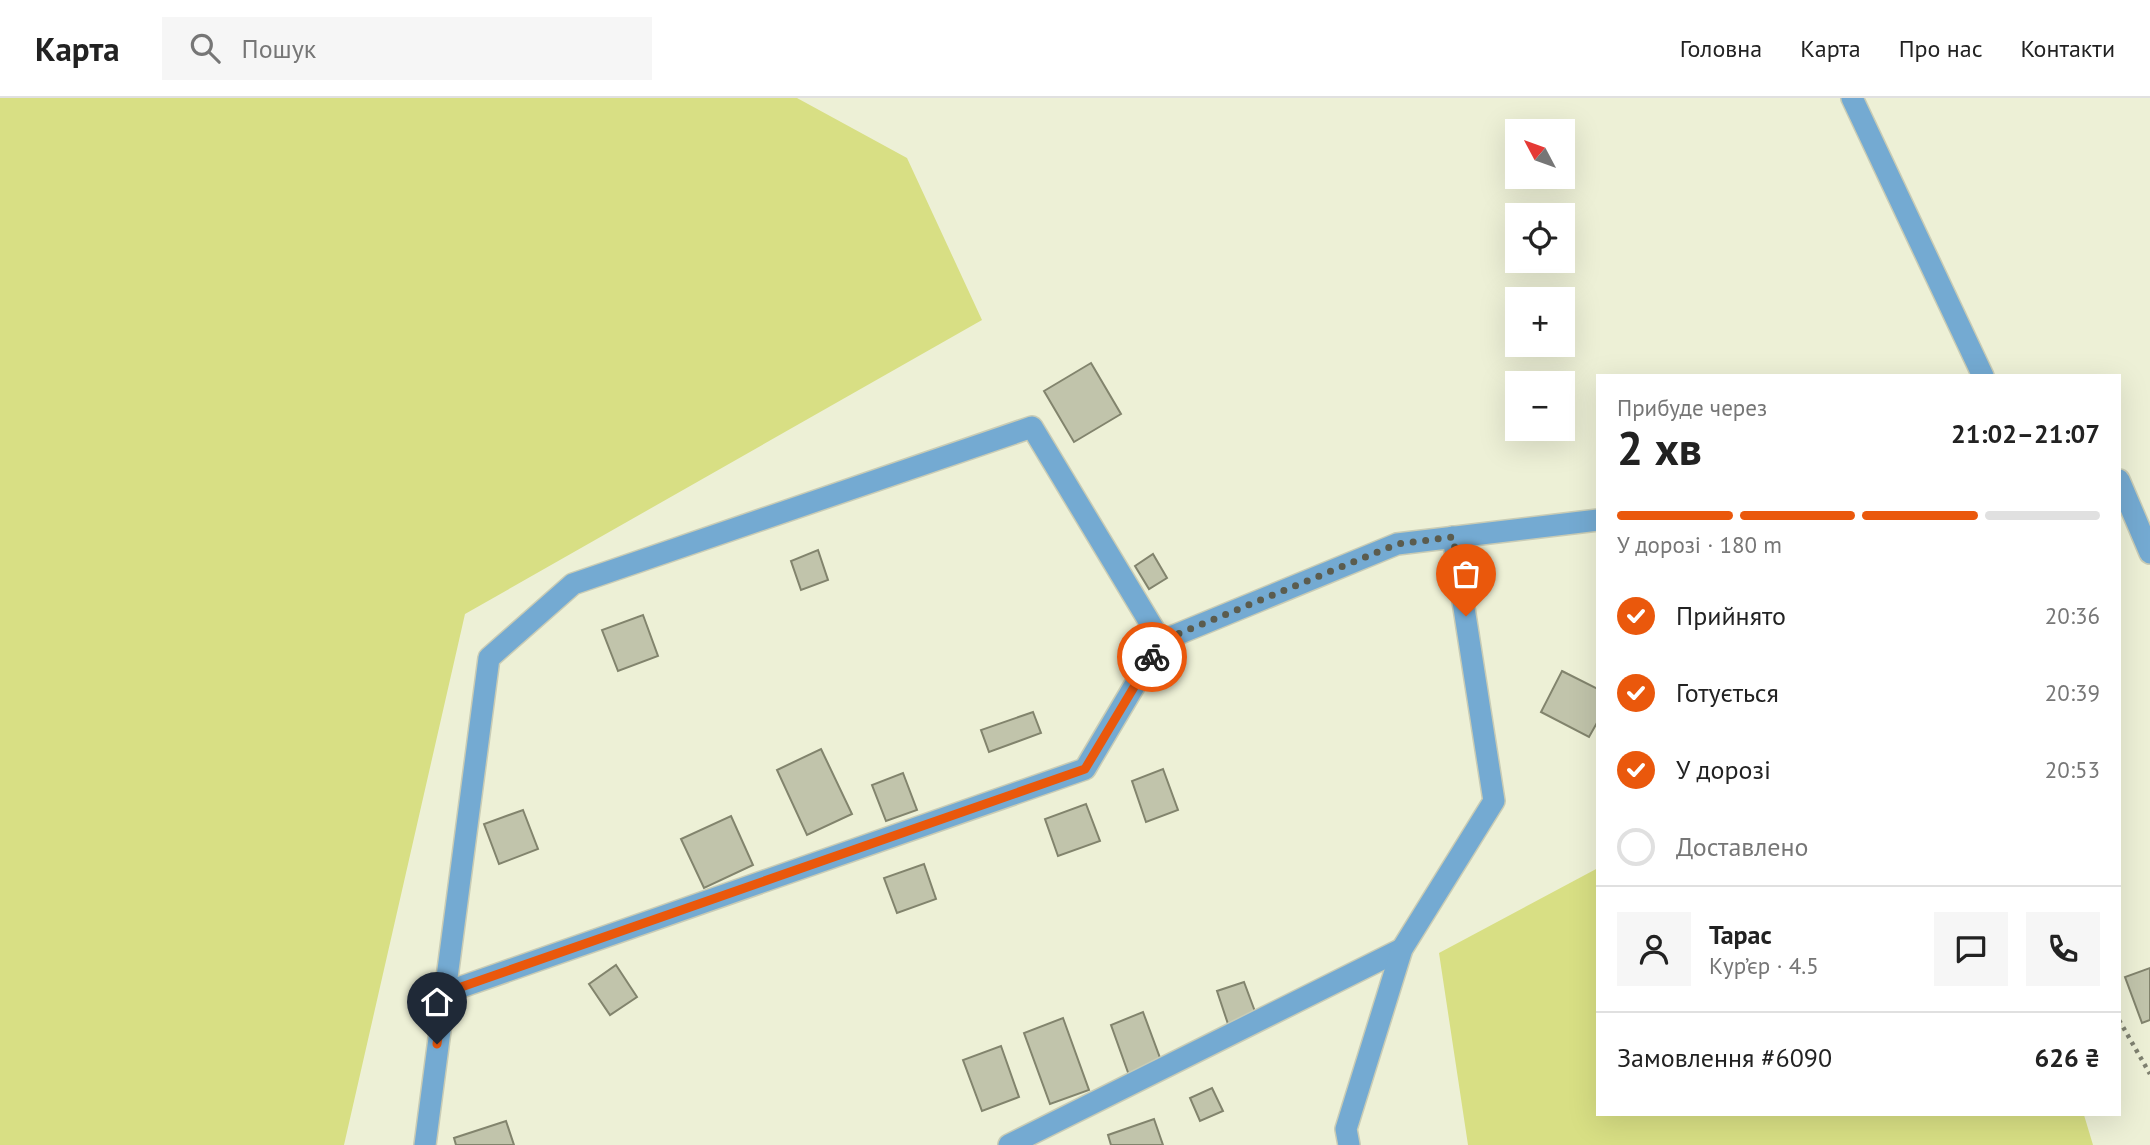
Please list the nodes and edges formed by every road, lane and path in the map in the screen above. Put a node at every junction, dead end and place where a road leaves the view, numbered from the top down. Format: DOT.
graph roads {
  1 [pos="1852,98"];
  2 [pos="1982,374"];
  3 [pos="2121,485"];
  4 [pos="1596,520"];
  5 [pos="1453,537"];
  6 [pos="2150,553"];
  7 [pos="1161,641"];
  8 [pos="1402,949"];
  9 [pos="444,993"];
  10 [pos="2121,1023"];
  11 [pos="2150,1074"];
  12 [pos="425,1145"];
  13 [pos="1009,1145"];
  14 [pos="1349,1145"];
  1 -- 2 [label="street"];
  3 -- 6 [label="street"];
  4 -- 5 [label="street"];
  5 -- 7 [label="street"];
  5 -- 8 [label="street"];
  7 -- 9 [label="street"];
  7 -- 9 [label="street"];
  8 -- 13 [label="street"];
  8 -- 14 [label="street"];
  9 -- 12 [label="street"];
  10 -- 11 [label="path"];
}
